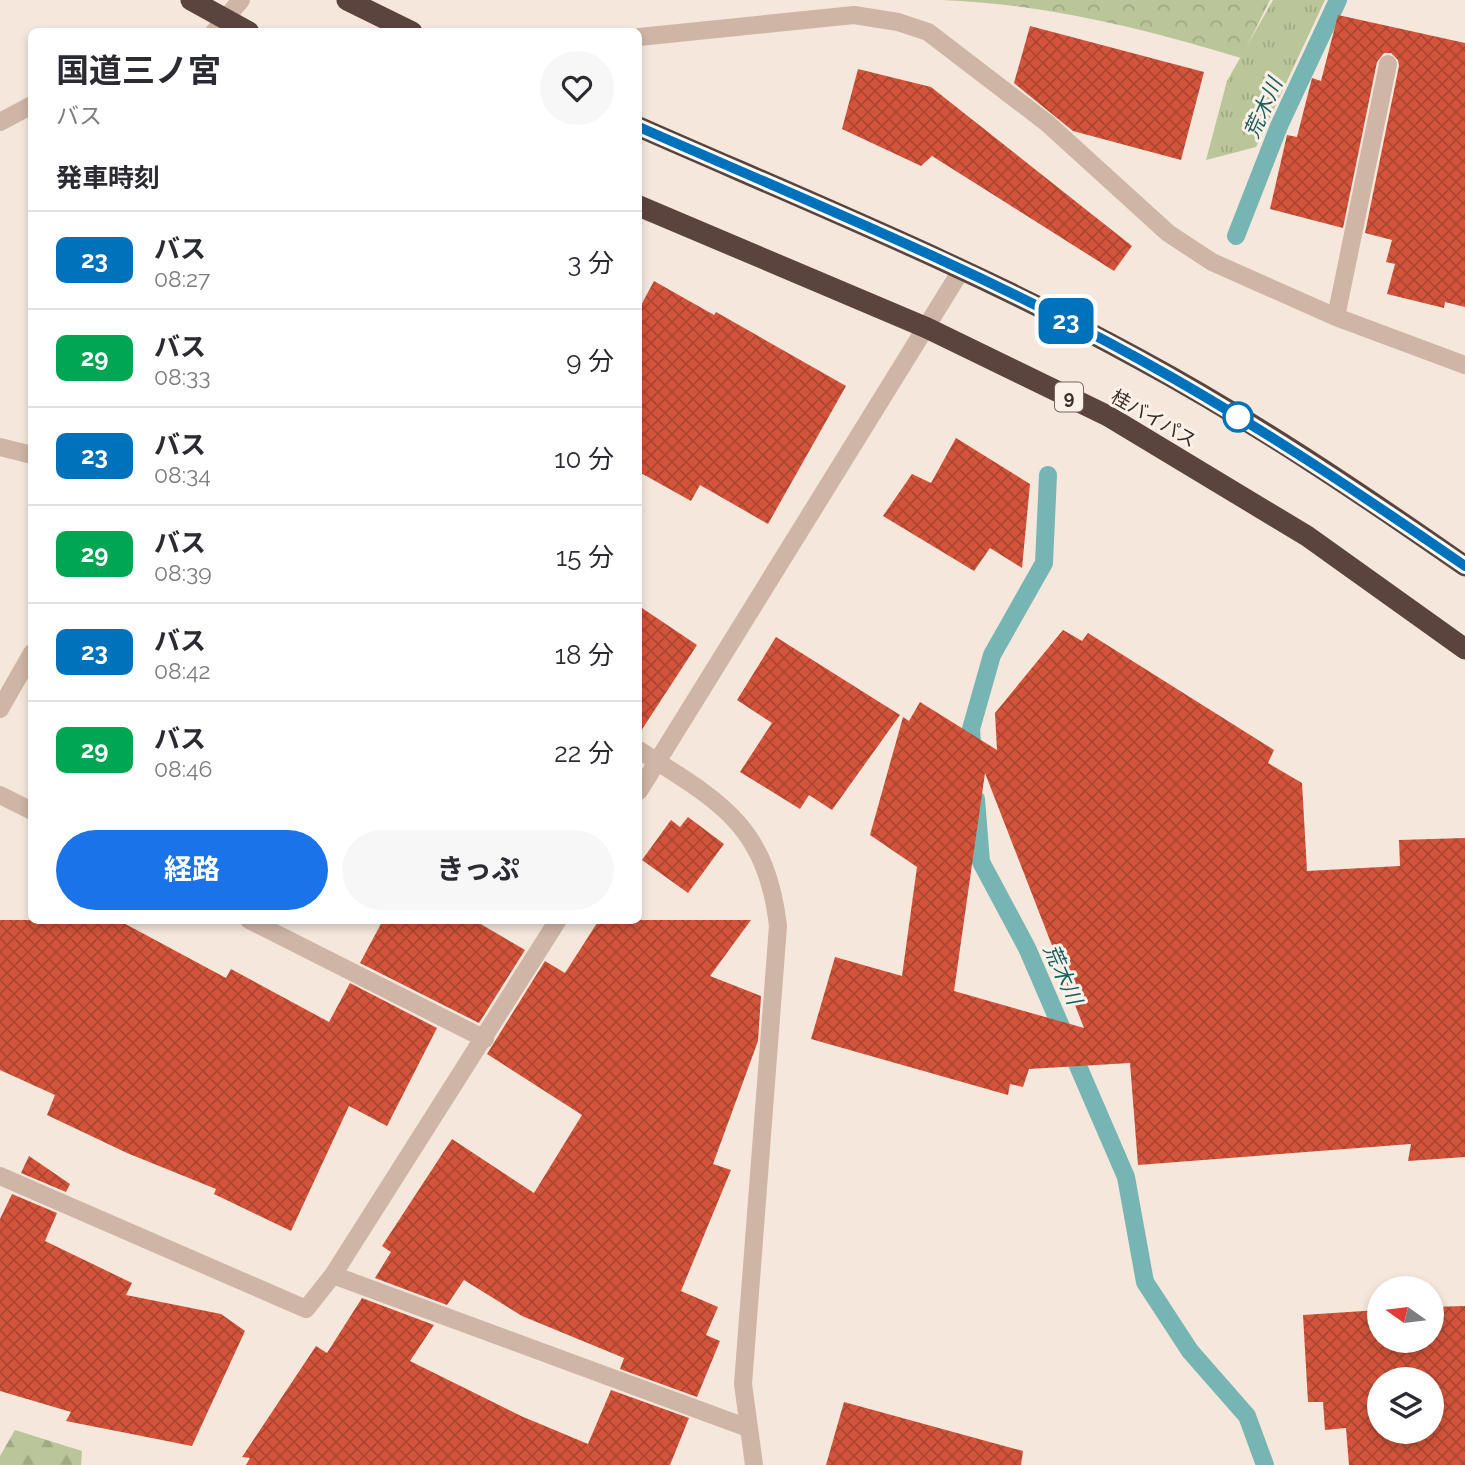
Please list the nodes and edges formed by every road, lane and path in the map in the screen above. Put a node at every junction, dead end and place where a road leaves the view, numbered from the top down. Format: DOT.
graph roads {
  1 [pos="191,0"];
  2 [pos="241,0"];
  3 [pos="347,0"];
  4 [pos="220,25"];
  5 [pos="404,28"];
  6 [pos="642,37"];
  7 [pos="1388,64"];
  8 [pos="28,107"];
  9 [pos="0,122"];
  10 [pos="642,129"];
  11 [pos="642,207"];
  12 [pos="962,269"];
  13 [pos="1336,317"];
  14 [pos="927,328"];
  15 [pos="1465,365"];
  16 [pos="0,447"];
  17 [pos="28,454"];
  18 [pos="1465,566"];
  19 [pos="1465,649"];
  20 [pos="28,660"];
  21 [pos="0,709"];
  22 [pos="642,752"];
  23 [pos="657,762"];
  24 [pos="642,786"];
  25 [pos="0,795"];
  26 [pos="28,809"];
  27 [pos="257,924"];
  28 [pos="556,924"];
  29 [pos="485,1039"];
  30 [pos="0,1177"];
  31 [pos="333,1275"];
  32 [pos="748,1428"];
  33 [pos="754,1465"];
  1 -- 4 [label="highway"];
  2 -- 4 [label="street"];
  3 -- 5 [label="highway"];
  6 -- 13 [label="street"];
  7 -- 13 [label="street"];
  8 -- 9 [label="street"];
  10 -- 12 [label="highway"];
  11 -- 14 [label="highway, 桂バイパス / 9"];
  12 -- 14 [label="street"];
  12 -- 18 [label="highway"];
  13 -- 15 [label="street"];
  14 -- 19 [label="highway, 桂バイパス / 9"];
  14 -- 23 [label="street"];
  16 -- 17 [label="street"];
  20 -- 21 [label="street"];
  22 -- 23 [label="street"];
  23 -- 24 [label="street"];
  23 -- 32 [label="street"];
  25 -- 26 [label="street"];
  27 -- 29 [label="street"];
  28 -- 29 [label="street"];
  29 -- 31 [label="street"];
  30 -- 31 [label="street"];
  31 -- 32 [label="street"];
  32 -- 33 [label="street"];
}
